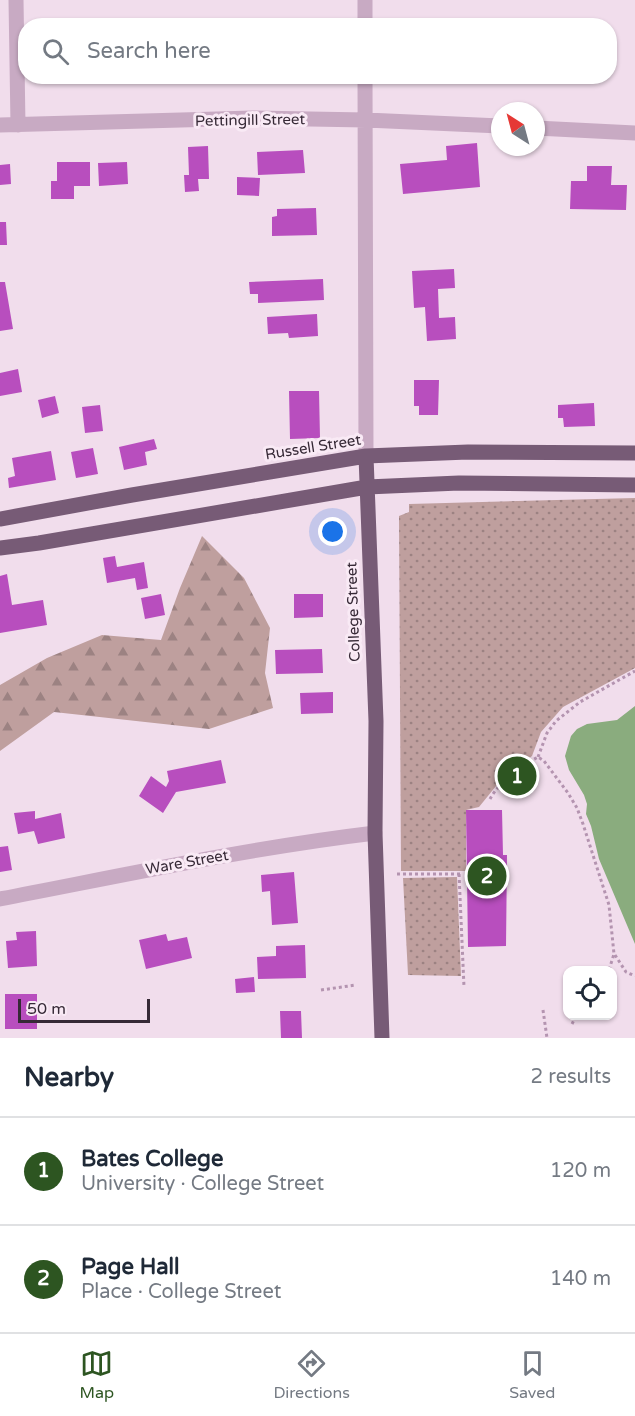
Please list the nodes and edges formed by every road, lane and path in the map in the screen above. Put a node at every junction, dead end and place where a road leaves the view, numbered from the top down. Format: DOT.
graph roads {
  1 [pos="16,0"];
  2 [pos="365,0"];
  3 [pos="365,18"];
  4 [pos="365,84"];
  5 [pos="366,120"];
  6 [pos="0,125"];
  7 [pos="18,125"];
  8 [pos="491,126"];
  9 [pos="545,128"];
  10 [pos="635,133"];
  11 [pos="635,453"];
  12 [pos="366,456"];
  13 [pos="635,484"];
  14 [pos="367,487"];
  15 [pos="0,519"];
  16 [pos="0,548"];
  17 [pos="635,671"];
  18 [pos="538,757"];
  19 [pos="490,800"];
  20 [pos="375,833"];
  21 [pos="397,874"];
  22 [pos="0,898"];
  23 [pos="614,954"];
  24 [pos="610,966"];
  25 [pos="635,976"];
  26 [pos="356,985"];
  27 [pos="464,987"];
  28 [pos="321,990"];
  29 [pos="543,1010"];
  30 [pos="574,1020"];
  31 [pos="572,1024"];
  32 [pos="382,1038"];
  33 [pos="547,1038"];
  1 -- 7 [label="street"];
  2 -- 3 [label="street"];
  4 -- 5 [label="street, College Street"];
  5 -- 7 [label="street, Pettingill Street"];
  5 -- 8 [label="street, Pettingill Street"];
  5 -- 12 [label="street, College Street"];
  6 -- 7 [label="street, Pettingill Street"];
  9 -- 10 [label="street"];
  11 -- 12 [label="main road, Russell Street"];
  12 -- 14 [label="main road, College Street"];
  12 -- 15 [label="main road, Russell Street"];
  13 -- 14 [label="main road"];
  14 -- 16 [label="main road"];
  14 -- 20 [label="main road, College Street"];
  17 -- 18 [label="path"];
  18 -- 19 [label="path"];
  18 -- 23 [label="path"];
  20 -- 22 [label="street, Ware Street"];
  20 -- 32 [label="main road, College Street"];
  21 -- 27 [label="path"];
  23 -- 24 [label="path"];
  23 -- 25 [label="path"];
  26 -- 28 [label="path"];
  29 -- 33 [label="path"];
  30 -- 31 [label="path"];
}
